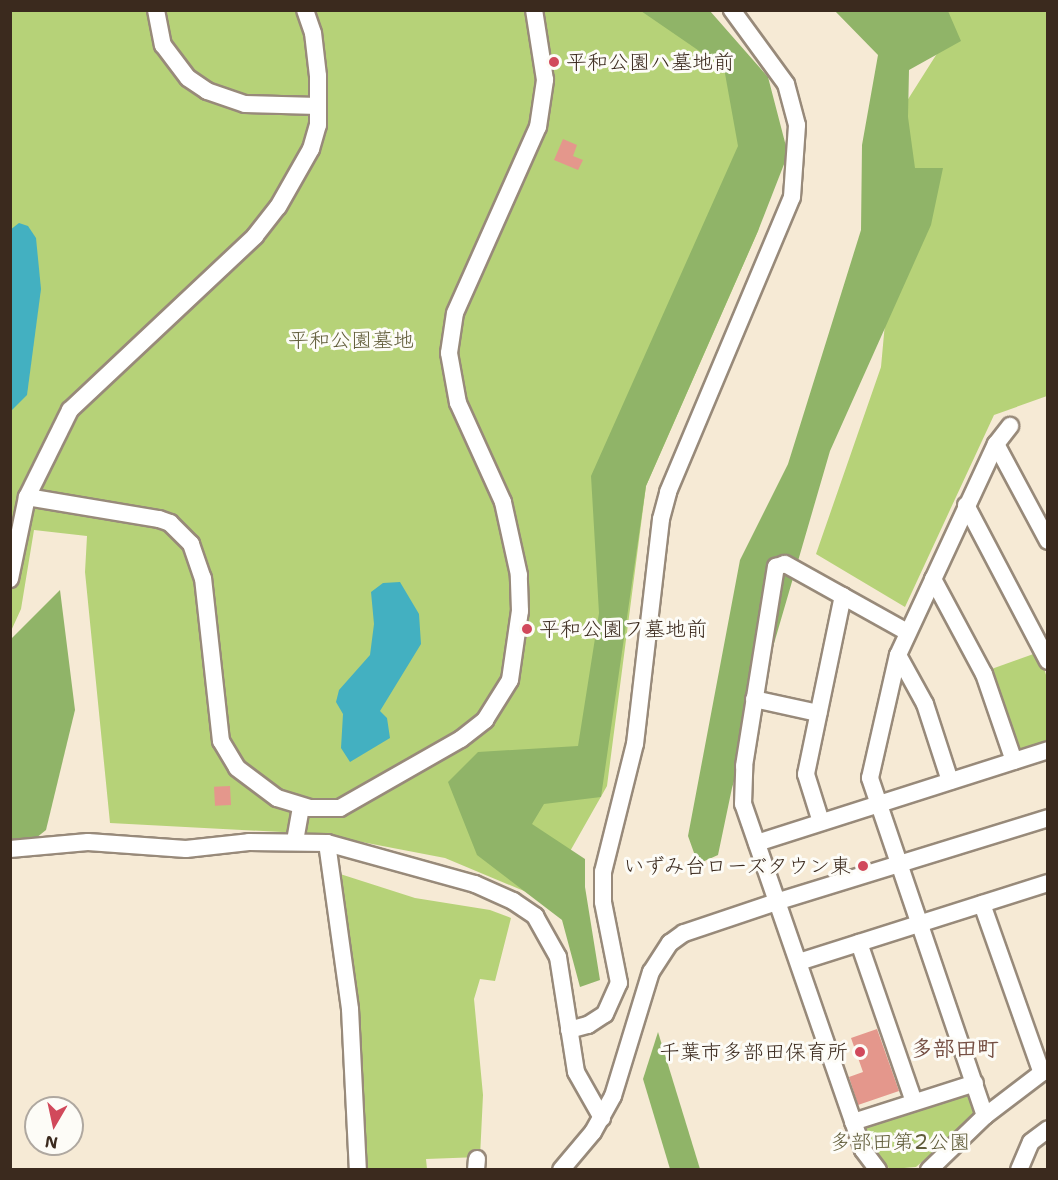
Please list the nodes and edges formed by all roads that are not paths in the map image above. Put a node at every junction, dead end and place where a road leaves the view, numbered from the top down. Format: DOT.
graph roads {
  1 [pos="156,10"];
  2 [pos="305,10"];
  3 [pos="534,10"];
  4 [pos="732,10"];
  5 [pos="318,106"];
  6 [pos="1010,426"];
  7 [pos="996,444"];
  8 [pos="27,497"];
  9 [pos="966,505"];
  10 [pos="10,512"];
  11 [pos="1047,541"];
  12 [pos="13,558"];
  13 [pos="10,579"];
  14 [pos="933,579"];
  15 [pos="843,596"];
  16 [pos="907,632"];
  17 [pos="1043,635"];
  18 [pos="898,655"];
  19 [pos="1047,661"];
  20 [pos="754,699"];
  21 [pos="818,713"];
  22 [pos="1047,750"];
  23 [pos="1014,761"];
  24 [pos="950,781"];
  25 [pos="879,804"];
  26 [pos="301,807"];
  27 [pos="1047,818"];
  28 [pos="821,822"];
  29 [pos="295,842"];
  30 [pos="327,843"];
  31 [pos="758,843"];
  32 [pos="10,849"];
  33 [pos="898,863"];
  34 [pos="1047,883"];
  35 [pos="779,901"];
  36 [pos="982,904"];
  37 [pos="919,924"];
  38 [pos="859,943"];
  39 [pos="799,962"];
  40 [pos="569,1030"];
  41 [pos="1045,1070"];
  42 [pos="975,1083"];
  43 [pos="914,1102"];
  44 [pos="985,1116"];
  45 [pos="602,1118"];
  46 [pos="853,1122"];
  47 [pos="1047,1129"];
  48 [pos="358,1170"];
  49 [pos="561,1170"];
  50 [pos="878,1170"];
  51 [pos="929,1170"];
  52 [pos="1019,1170"];
  1 -- 5 [label="street"];
  2 -- 5 [label="street"];
  3 -- 26 [label="street"];
  4 -- 40 [label="street"];
  5 -- 8 [label="street"];
  6 -- 7 [label="street"];
  7 -- 9 [label="street"];
  7 -- 11 [label="street"];
  8 -- 10 [label="street"];
  8 -- 12 [label="street"];
  8 -- 26 [label="street"];
  9 -- 14 [label="street"];
  9 -- 17 [label="street"];
  12 -- 13 [label="street"];
  14 -- 16 [label="street"];
  14 -- 23 [label="street"];
  15 -- 16 [label="street"];
  15 -- 20 [label="street"];
  15 -- 21 [label="street"];
  16 -- 18 [label="street"];
  17 -- 19 [label="street"];
  18 -- 24 [label="street"];
  18 -- 25 [label="street"];
  20 -- 21 [label="street"];
  20 -- 31 [label="street"];
  21 -- 28 [label="street"];
  22 -- 23 [label="street"];
  23 -- 24 [label="street"];
  24 -- 25 [label="street"];
  25 -- 28 [label="street"];
  25 -- 33 [label="street"];
  26 -- 29 [label="street"];
  27 -- 33 [label="street"];
  28 -- 31 [label="street"];
  29 -- 30 [label="street"];
  29 -- 32 [label="street"];
  30 -- 40 [label="street"];
  30 -- 48 [label="street"];
  31 -- 35 [label="street"];
  33 -- 35 [label="street"];
  33 -- 37 [label="street"];
  34 -- 36 [label="street"];
  35 -- 39 [label="street"];
  35 -- 45 [label="street"];
  36 -- 37 [label="street"];
  36 -- 41 [label="street"];
  37 -- 38 [label="street"];
  37 -- 42 [label="street"];
  38 -- 39 [label="street"];
  38 -- 43 [label="street"];
  39 -- 46 [label="street"];
  40 -- 45 [label="street"];
  41 -- 44 [label="street"];
  42 -- 43 [label="street"];
  42 -- 44 [label="street"];
  43 -- 46 [label="street"];
  44 -- 51 [label="street"];
  45 -- 49 [label="street"];
  46 -- 50 [label="street"];
  47 -- 52 [label="street"];
}
